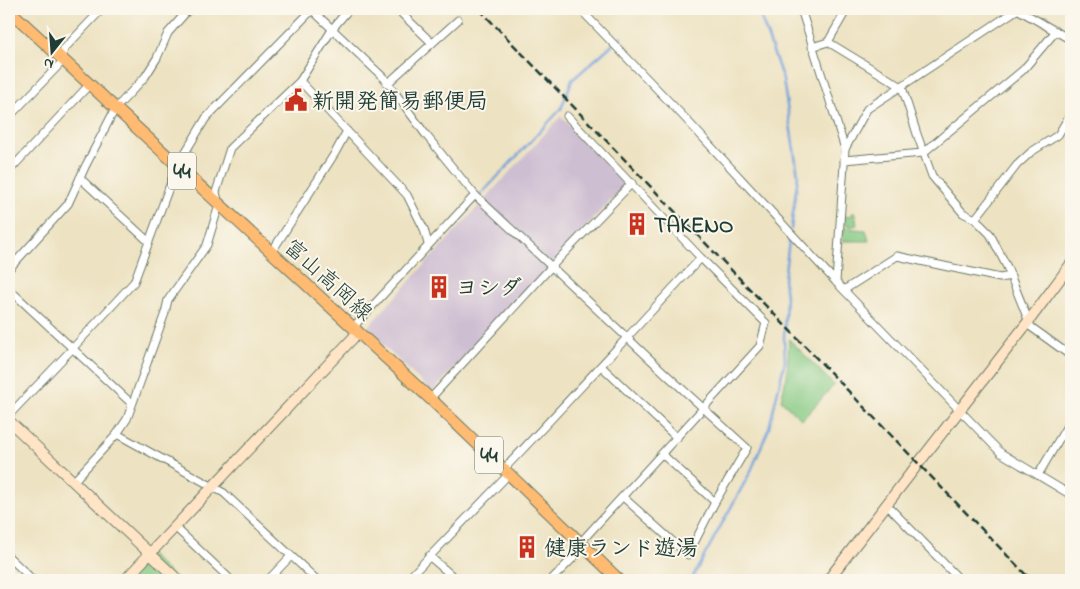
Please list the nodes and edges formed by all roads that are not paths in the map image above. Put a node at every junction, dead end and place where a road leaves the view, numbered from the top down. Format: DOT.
graph roads {
  1 [pos="102,9"];
  2 [pos="189,9"];
  3 [pos="311,9"];
  4 [pos="349,9"];
  5 [pos="397,9"];
  6 [pos="580,9"];
  7 [pos="801,9"];
  8 [pos="847,9"];
  9 [pos="1017,9"];
  10 [pos="9,10"];
  11 [pos="458,20"];
  12 [pos="333,28"];
  13 [pos="1056,31"];
  14 [pos="1071,40"];
  15 [pos="828,42"];
  16 [pos="432,43"];
  17 [pos="812,47"];
  18 [pos="61,58"];
  19 [pos="300,80"];
  20 [pos="387,84"];
  21 [pos="89,85"];
  22 [pos="902,87"];
  23 [pos="115,110"];
  24 [pos="1071,113"];
  25 [pos="567,116"];
  26 [pos="9,117"];
  27 [pos="347,131"];
  28 [pos="845,149"];
  29 [pos="923,153"];
  30 [pos="844,160"];
  31 [pos="177,166"];
  32 [pos="9,171"];
  33 [pos="80,178"];
  34 [pos="632,184"];
  35 [pos="475,195"];
  36 [pos="219,205"];
  37 [pos="975,219"];
  38 [pos="148,241"];
  39 [pos="428,244"];
  40 [pos="271,253"];
  41 [pos="701,258"];
  42 [pos="1071,264"];
  43 [pos="551,267"];
  44 [pos="9,269"];
  45 [pos="1011,276"];
  46 [pos="836,282"];
  47 [pos="9,289"];
  48 [pos="844,290"];
  49 [pos="1028,322"];
  50 [pos="357,331"];
  51 [pos="626,337"];
  52 [pos="73,348"];
  53 [pos="1071,356"];
  54 [pos="601,366"];
  55 [pos="430,399"];
  56 [pos="132,404"];
  57 [pos="703,409"];
  58 [pos="960,410"];
  59 [pos="9,415"];
  60 [pos="1071,419"];
  61 [pos="9,421"];
  62 [pos="117,434"];
  63 [pos="677,438"];
  64 [pos="662,454"];
  65 [pos="506,471"];
  66 [pos="1038,475"];
  67 [pos="73,482"];
  68 [pos="214,486"];
  69 [pos="1071,495"];
  70 [pos="623,497"];
  71 [pos="715,502"];
  72 [pos="886,504"];
  73 [pos="176,528"];
  74 [pos="582,545"];
  75 [pos="150,553"];
  76 [pos="291,556"];
  77 [pos="429,556"];
  78 [pos="9,557"];
  79 [pos="954,574"];
  80 [pos="33,580"];
  81 [pos="126,580"];
  82 [pos="178,580"];
  83 [pos="232,580"];
  84 [pos="268,580"];
  85 [pos="318,580"];
  86 [pos="408,580"];
  87 [pos="457,580"];
  88 [pos="551,580"];
  89 [pos="619,580"];
  90 [pos="828,580"];
  91 [pos="948,580"];
  92 [pos="960,580"];
  1 -- 18 [label="street"];
  2 -- 23 [label="street"];
  3 -- 12 [label="street"];
  3 -- 31 [label="street"];
  4 -- 12 [label="street"];
  5 -- 16 [label="street"];
  6 -- 46 [label="street"];
  7 -- 17 [label="street"];
  8 -- 15 [label="street"];
  9 -- 13 [label="street"];
  9 -- 22 [label="street"];
  10 -- 18 [label="main road, 富山高岡線 / 44"];
  11 -- 16 [label="street"];
  12 -- 19 [label="street"];
  12 -- 20 [label="street"];
  13 -- 14 [label="street"];
  13 -- 29 [label="street"];
  15 -- 17 [label="street"];
  15 -- 22 [label="street"];
  16 -- 20 [label="street"];
  17 -- 28 [label="street"];
  18 -- 21 [label="main road, 富山高岡線 / 44"];
  18 -- 26 [label="street"];
  19 -- 27 [label="street"];
  19 -- 36 [label="street"];
  20 -- 35 [label="street"];
  21 -- 23 [label="main road, 富山高岡線 / 44"];
  21 -- 32 [label="street"];
  22 -- 28 [label="street"];
  22 -- 29 [label="street"];
  23 -- 31 [label="main road, 富山高岡線 / 44"];
  23 -- 33 [label="street"];
  24 -- 37 [label="street"];
  25 -- 34 [label="street"];
  27 -- 39 [label="street"];
  27 -- 40 [label="street"];
  28 -- 30 [label="street"];
  29 -- 30 [label="street"];
  29 -- 37 [label="street"];
  30 -- 46 [label="street"];
  31 -- 36 [label="main road, 富山高岡線 / 44"];
  31 -- 38 [label="street"];
  33 -- 38 [label="street"];
  33 -- 44 [label="street"];
  34 -- 41 [label="street"];
  34 -- 43 [label="street"];
  35 -- 39 [label="street"];
  35 -- 43 [label="street"];
  36 -- 40 [label="main road, 富山高岡線 / 44"];
  36 -- 56 [label="street"];
  37 -- 45 [label="street"];
  38 -- 52 [label="street"];
  39 -- 50 [label="street"];
  40 -- 50 [label="main road, 富山高岡線 / 44"];
  41 -- 51 [label="street"];
  41 -- 57 [label="street"];
  42 -- 49 [label="street"];
  43 -- 51 [label="street"];
  43 -- 55 [label="street"];
  45 -- 48 [label="street"];
  45 -- 49 [label="street"];
  46 -- 48 [label="street"];
  47 -- 52 [label="street"];
  48 -- 58 [label="street"];
  49 -- 53 [label="street"];
  49 -- 58 [label="street"];
  50 -- 55 [label="main road, 富山高岡線 / 44"];
  50 -- 68 [label="street"];
  51 -- 54 [label="street"];
  51 -- 57 [label="street"];
  52 -- 56 [label="street"];
  52 -- 59 [label="street"];
  54 -- 63 [label="street"];
  54 -- 65 [label="street"];
  55 -- 65 [label="main road, 富山高岡線 / 44"];
  56 -- 62 [label="street"];
  57 -- 63 [label="street"];
  57 -- 71 [label="street"];
  58 -- 66 [label="street"];
  58 -- 72 [label="street"];
  60 -- 66 [label="street"];
  61 -- 67 [label="street"];
  62 -- 67 [label="street"];
  62 -- 68 [label="street"];
  63 -- 64 [label="street"];
  64 -- 70 [label="street"];
  64 -- 71 [label="street"];
  65 -- 74 [label="main road, 富山高岡線 / 44"];
  65 -- 77 [label="street"];
  66 -- 69 [label="street"];
  67 -- 75 [label="street"];
  68 -- 73 [label="street"];
  68 -- 76 [label="street"];
  70 -- 71 [label="street"];
  70 -- 74 [label="street"];
  72 -- 79 [label="street"];
  72 -- 90 [label="street"];
  73 -- 75 [label="street"];
  73 -- 83 [label="street"];
  74 -- 88 [label="street"];
  74 -- 89 [label="main road, 富山高岡線 / 44"];
  75 -- 81 [label="street"];
  75 -- 82 [label="street"];
  76 -- 84 [label="street"];
  76 -- 85 [label="street"];
  77 -- 86 [label="street"];
  77 -- 87 [label="street"];
  78 -- 80 [label="street"];
  79 -- 91 [label="street"];
  79 -- 92 [label="street"];
}
